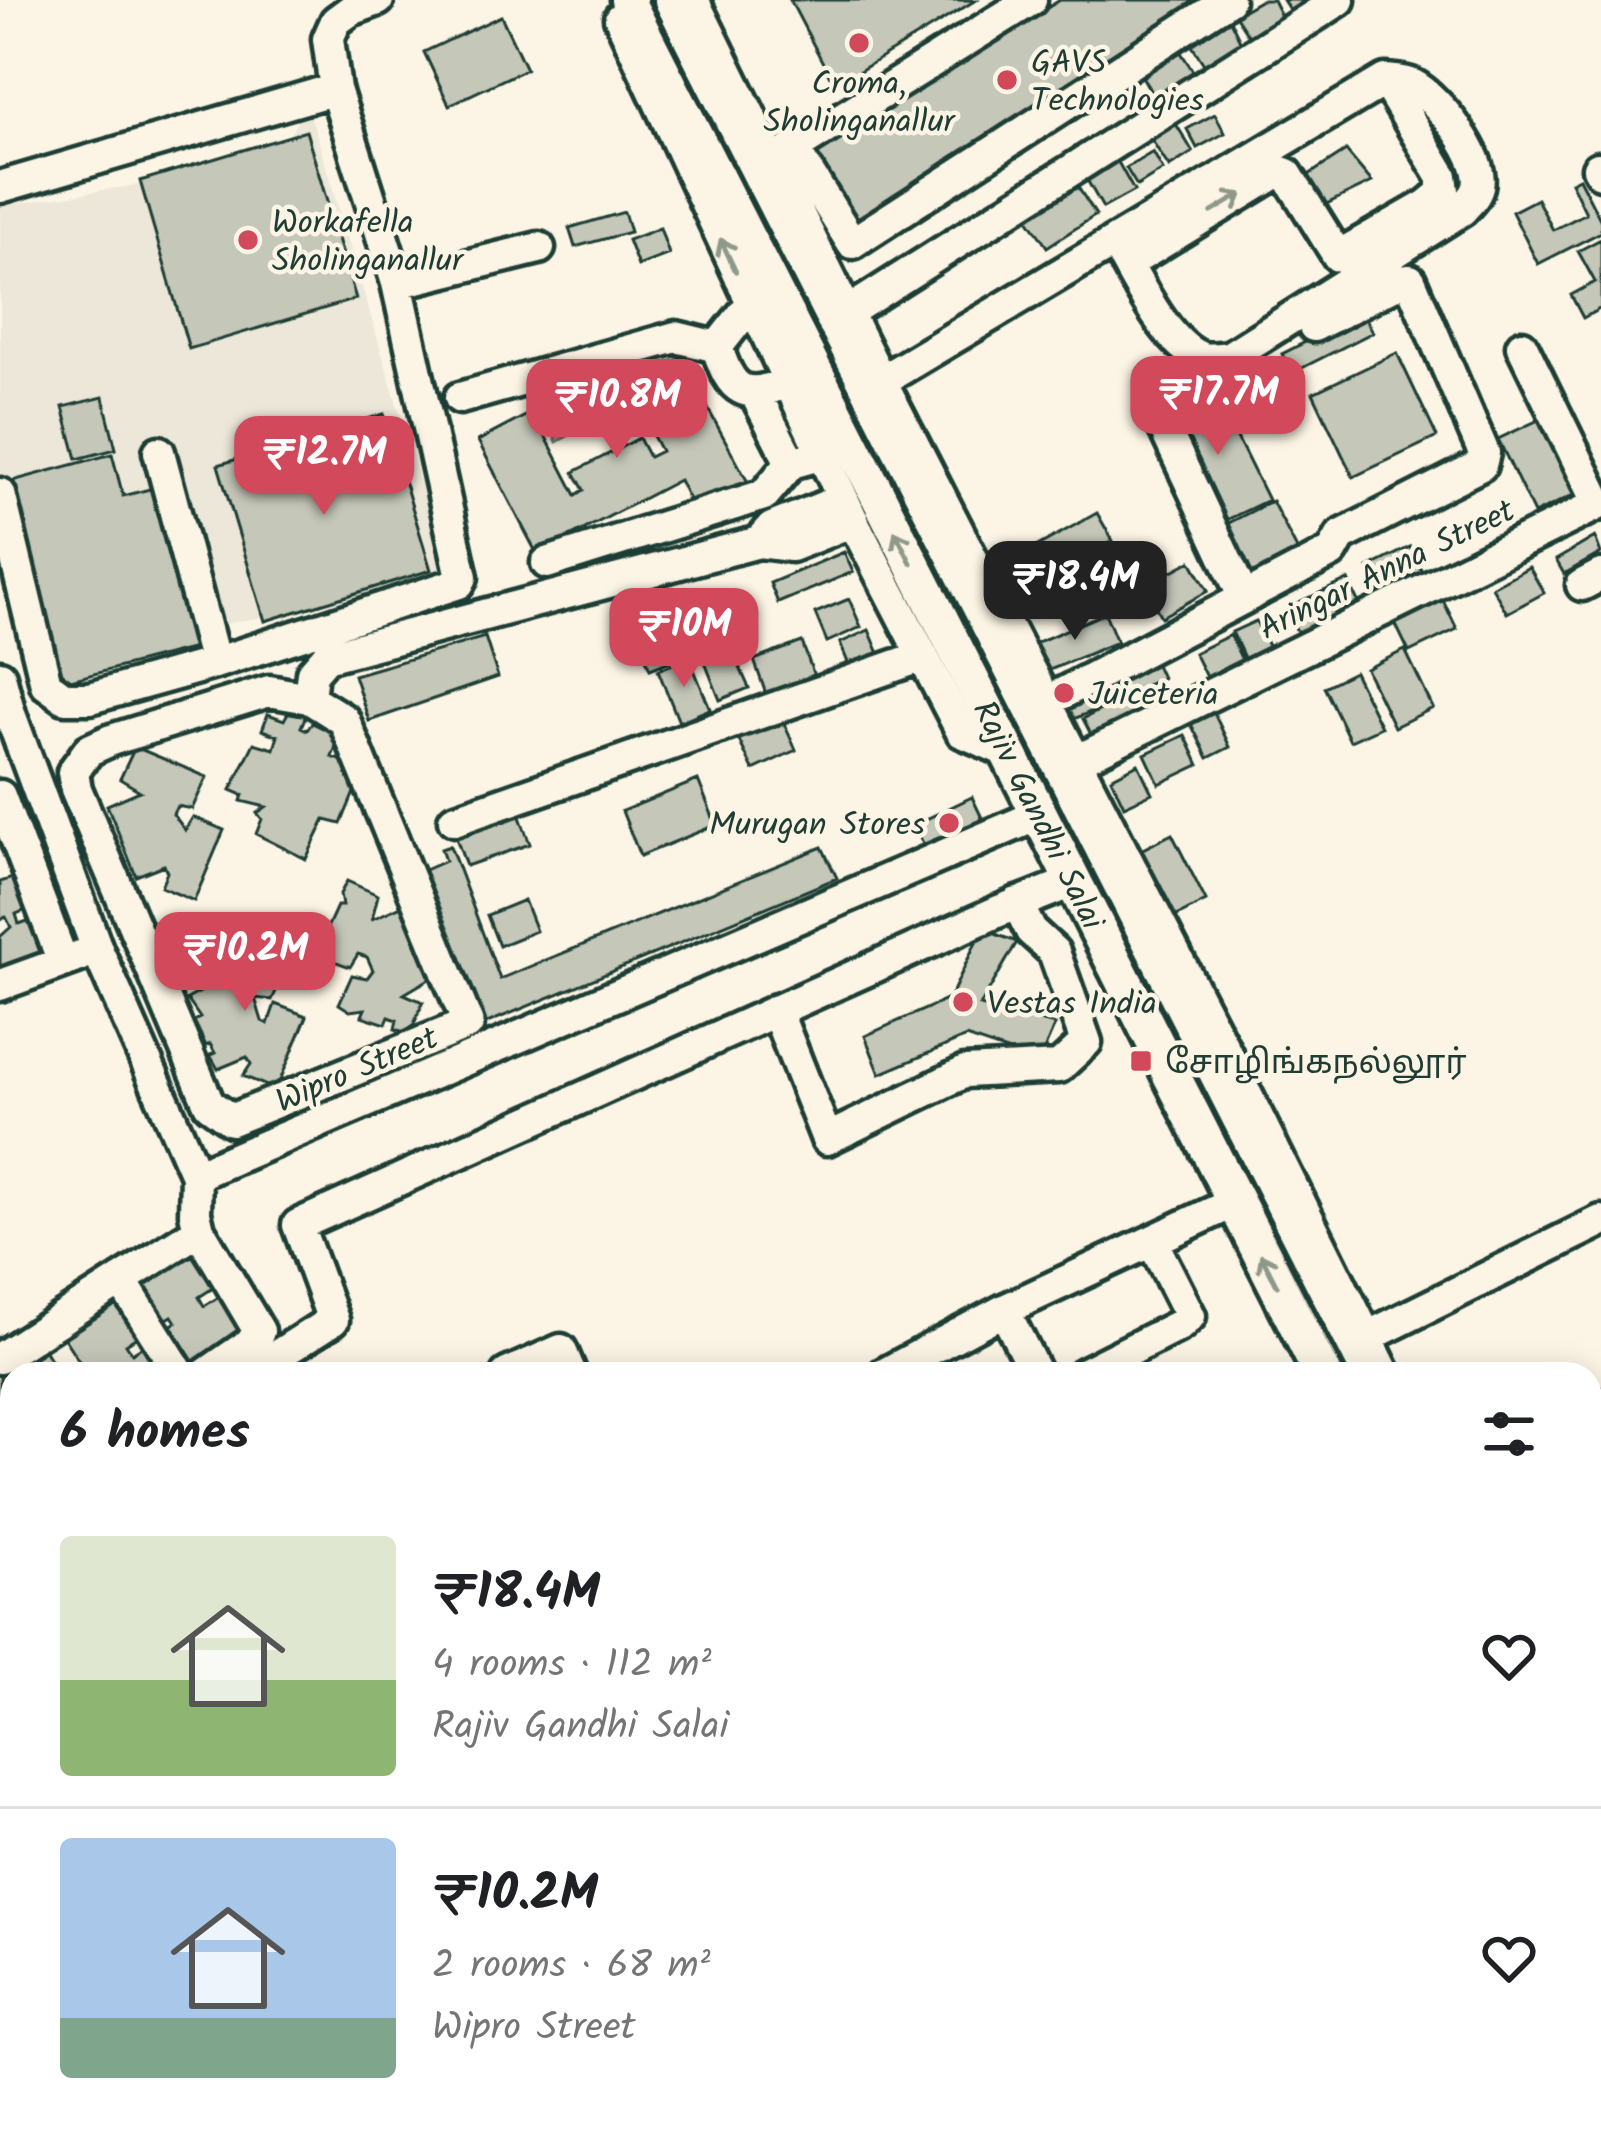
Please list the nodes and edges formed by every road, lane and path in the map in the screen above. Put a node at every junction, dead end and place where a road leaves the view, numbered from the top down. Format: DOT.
graph roads {
  1 [pos="378,0"];
  2 [pos="1031,0"];
  3 [pos="1228,0"];
  4 [pos="1339,0"];
  5 [pos="681,2"];
  6 [pos="627,8"];
  7 [pos="1385,80"];
  8 [pos="335,89"];
  9 [pos="783,154"];
  10 [pos="0,187"];
  11 [pos="793,242"];
  12 [pos="539,248"];
  13 [pos="1121,253"];
  14 [pos="759,259"];
  15 [pos="397,283"];
  16 [pos="751,304"];
  17 [pos="791,323"];
  18 [pos="846,329"];
  19 [pos="1522,346"];
  20 [pos="717,347"];
  21 [pos="787,382"];
  22 [pos="886,389"];
  23 [pos="755,393"];
  24 [pos="460,398"];
  25 [pos="159,452"];
  26 [pos="823,454"];
  27 [pos="791,464"];
  28 [pos="0,494"];
  29 [pos="1600,503"];
  30 [pos="848,510"];
  31 [pos="548,563"];
  32 [pos="1244,598"];
  33 [pos="922,656"];
  34 [pos="215,663"];
  35 [pos="0,676"];
  36 [pos="309,698"];
  37 [pos="1044,703"];
  38 [pos="11,750"];
  39 [pos="1006,751"];
  40 [pos="1074,762"];
  41 [pos="0,796"];
  42 [pos="1038,815"];
  43 [pos="454,820"];
  44 [pos="1072,882"];
  45 [pos="1017,904"];
  46 [pos="97,949"];
  47 [pos="63,962"];
  48 [pos="0,985"];
  49 [pos="776,1010"];
  50 [pos="468,1024"];
  51 [pos="481,1054"];
  52 [pos="196,1175"];
  53 [pos="1235,1202"];
  54 [pos="1601,1221"];
  55 [pos="199,1230"];
  56 [pos="1152,1241"];
  57 [pos="121,1280"];
  58 [pos="1004,1310"];
  59 [pos="1364,1356"];
  60 [pos="0,1358"];
  61 [pos="172,1362"];
  62 [pos="224,1362"];
  63 [pos="267,1362"];
  64 [pos="534,1362"];
  65 [pos="566,1362"];
  66 [pos="906,1362"];
  67 [pos="1030,1362"];
  68 [pos="1107,1362"];
  69 [pos="1316,1362"];
  1 -- 8 [label="street"];
  2 -- 9 [label="street"];
  3 -- 9 [label="street"];
  4 -- 18 [label="street"];
  5 -- 6 [label="main road"];
  5 -- 9 [label="street"];
  5 -- 11 [label="main road, Rajiv Gandhi Salai"];
  6 -- 14 [label="main road, Rajiv Gandhi Salai"];
  16 -- 6 [label="street, one-way"];
  7 -- 13 [label="street"];
  13 -- 7 [label="street, one-way"];
  7 -- 13 [label="street"];
  8 -- 10 [label="street"];
  8 -- 15 [label="street"];
  9 -- 18 [label="street"];
  11 -- 14 [label="main road"];
  11 -- 18 [label="main road, Rajiv Gandhi Salai"];
  12 -- 15 [label="street"];
  13 -- 22 [label="street"];
  14 -- 17 [label="main road, Rajiv Gandhi Salai"];
  15 -- 34 [label="street"];
  16 -- 20 [label="street"];
  16 -- 21 [label="street"];
  17 -- 18 [label="main road"];
  39 -- 17 [label="main road, Rajiv Gandhi Salai, one-way"];
  18 -- 22 [label="street"];
  18 -- 59 [label="main road, Rajiv Gandhi Salai"];
  19 -- 29 [label="street"];
  20 -- 23 [label="street"];
  20 -- 24 [label="street"];
  21 -- 23 [label="street"];
  21 -- 26 [label="street"];
  22 -- 37 [label="street"];
  23 -- 27 [label="street"];
  25 -- 34 [label="street"];
  26 -- 27 [label="street"];
  26 -- 30 [label="street"];
  27 -- 31 [label="street"];
  28 -- 34 [label="street"];
  29 -- 40 [label="street, Aringar Anna Street"];
  30 -- 33 [label="street"];
  30 -- 36 [label="street"];
  32 -- 32 [label="street"];
  32 -- 37 [label="street"];
  33 -- 39 [label="street"];
  33 -- 43 [label="street"];
  35 -- 38 [label="street"];
  36 -- 50 [label="street"];
  36 -- 50 [label="street"];
  37 -- 40 [label="street"];
  38 -- 46 [label="street"];
  39 -- 42 [label="main road, Rajiv Gandhi Salai"];
  40 -- 59 [label="street"];
  41 -- 47 [label="street"];
  42 -- 44 [label="main road, Rajiv Gandhi Salai"];
  42 -- 51 [label="street, Wipro Street"];
  44 -- 45 [label="street"];
  44 -- 53 [label="main road, Rajiv Gandhi Salai"];
  45 -- 49 [label="street"];
  45 -- 49 [label="street"];
  46 -- 47 [label="street"];
  46 -- 52 [label="street"];
  47 -- 48 [label="street"];
  49 -- 63 [label="street"];
  50 -- 51 [label="street"];
  51 -- 52 [label="street, Wipro Street"];
  52 -- 55 [label="street"];
  53 -- 56 [label="street"];
  69 -- 53 [label="main road, Rajiv Gandhi Salai, one-way"];
  54 -- 59 [label="street"];
  55 -- 57 [label="street"];
  55 -- 62 [label="street"];
  56 -- 58 [label="street"];
  56 -- 68 [label="street"];
  57 -- 60 [label="street"];
  57 -- 61 [label="street"];
  58 -- 66 [label="street"];
  58 -- 67 [label="street"];
  64 -- 65 [label="street"];
}
